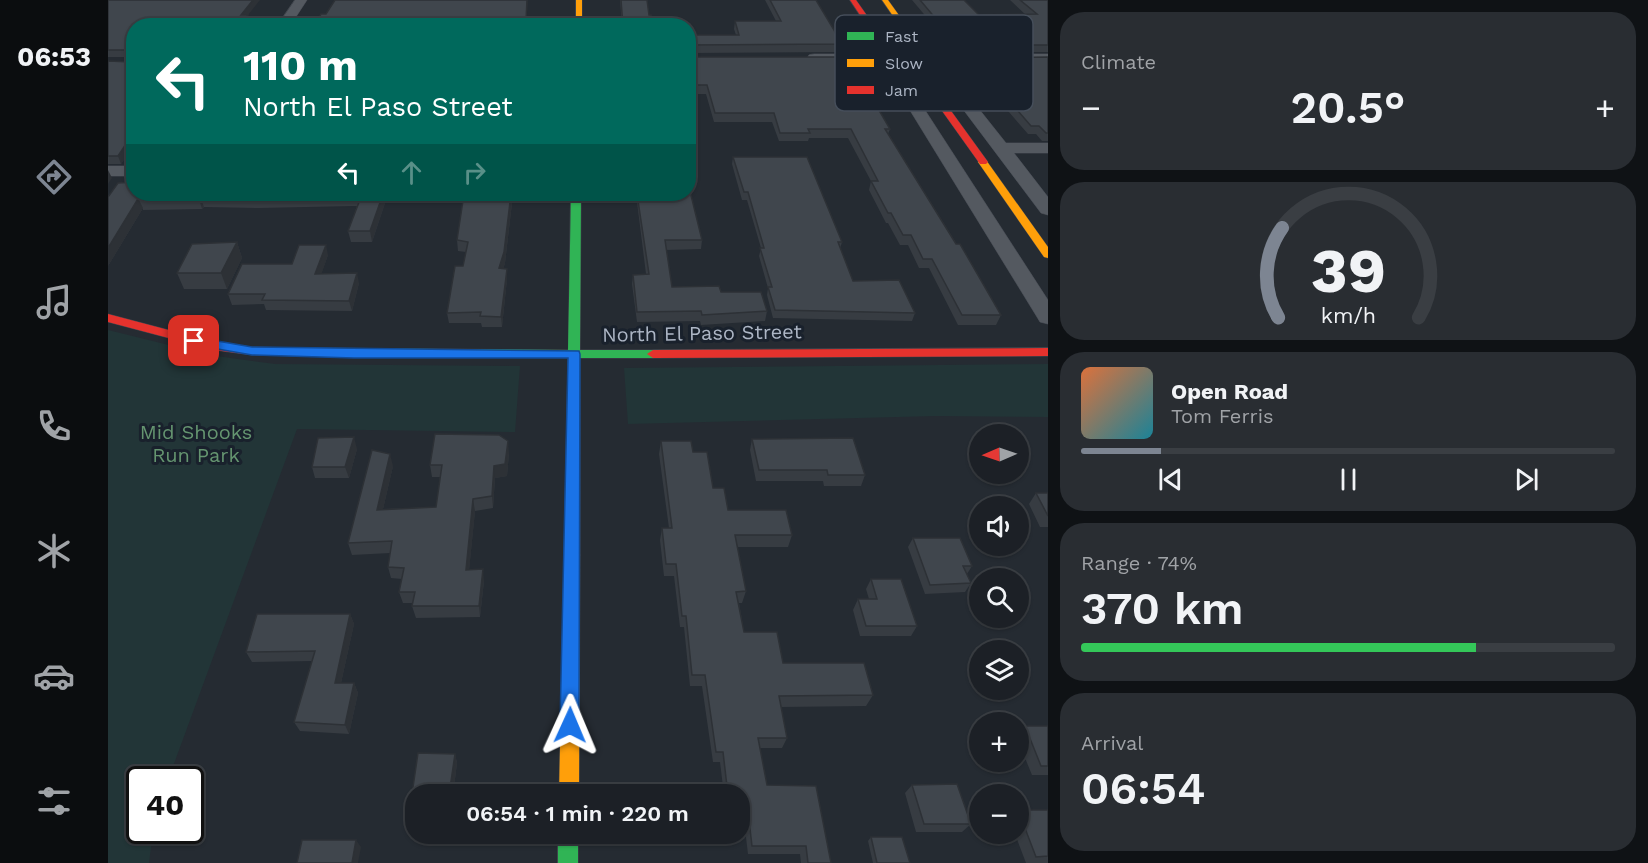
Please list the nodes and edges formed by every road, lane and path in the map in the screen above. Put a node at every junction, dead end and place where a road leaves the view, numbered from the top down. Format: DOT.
graph roads {
  1 [pos="301,0"];
  2 [pos="579,0"];
  3 [pos="853,0"];
  4 [pos="885,0"];
  5 [pos="863,15"];
  6 [pos="896,15"];
  7 [pos="289,18"];
  8 [pos="579,18"];
  9 [pos="795,58"];
  10 [pos="1033,58"];
  11 [pos="1048,58"];
  12 [pos="835,59"];
  13 [pos="918,111"];
  14 [pos="947,111"];
  15 [pos="973,111"];
  16 [pos="1003,148"];
  17 [pos="1048,148"];
  18 [pos="108,171"];
  19 [pos="126,171"];
  20 [pos="576,201"];
  21 [pos="1048,209"];
  22 [pos="1048,255"];
  23 [pos="1048,317"];
  24 [pos="108,318"];
  25 [pos="1048,352"];
  26 [pos="574,354"];
  27 [pos="569,784"];
  28 [pos="568,844"];
  29 [pos="568,863"];
  1 -- 7 [label="street"];
  2 -- 8 [label="street"];
  3 -- 5 [label="street"];
  4 -- 6 [label="street"];
  9 -- 12 [label="street"];
  10 -- 11 [label="street"];
  13 -- 23 [label="street"];
  14 -- 22 [label="street"];
  15 -- 16 [label="street"];
  16 -- 17 [label="street"];
  16 -- 21 [label="street"];
  18 -- 19 [label="street"];
  20 -- 26 [label="street"];
  24 -- 26 [label="street, North El Paso Street"];
  25 -- 26 [label="street, North El Paso Street"];
  26 -- 27 [label="street"];
  28 -- 29 [label="street"];
}
